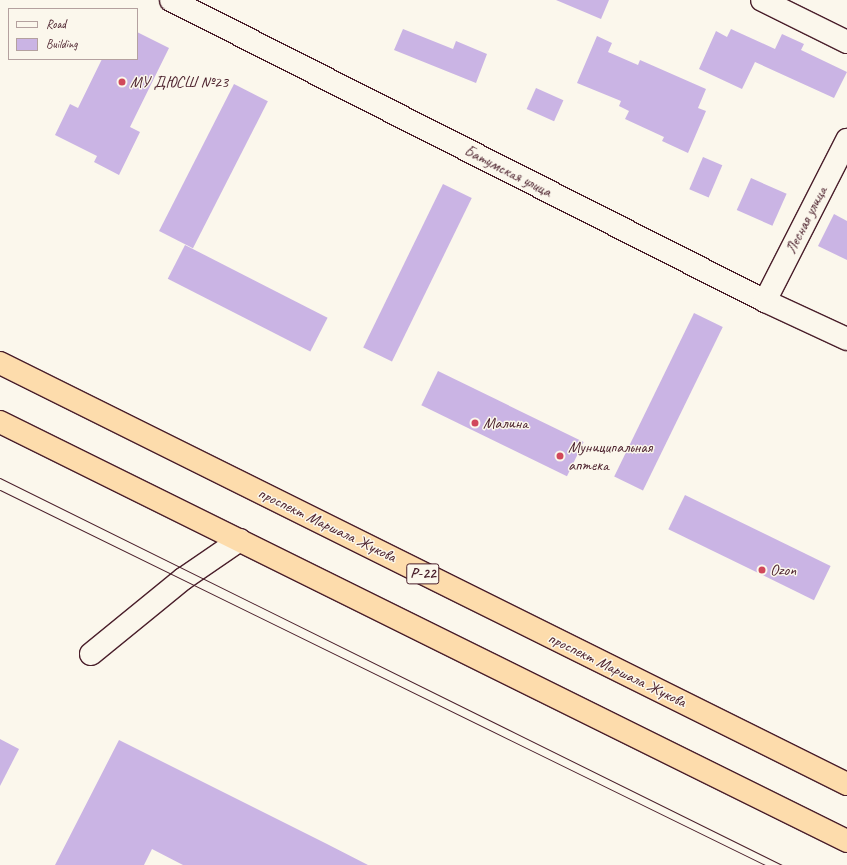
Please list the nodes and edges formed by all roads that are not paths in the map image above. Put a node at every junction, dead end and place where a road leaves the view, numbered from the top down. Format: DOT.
graph roads {
  1 [pos="171,0"];
  2 [pos="762,0"];
  3 [pos="847,42"];
  4 [pos="847,140"];
  5 [pos="765,300"];
  6 [pos="847,339"];
  7 [pos="0,363"];
  8 [pos="0,422"];
  9 [pos="240,540"];
  10 [pos="91,654"];
  11 [pos="847,784"];
  12 [pos="847,841"];
  1 -- 5 [label="street, Батумская улица"];
  2 -- 3 [label="street"];
  4 -- 5 [label="street, Лесная улица"];
  5 -- 6 [label="street, Батумская улица"];
  7 -- 11 [label="highway, проспект Маршала Жукова / Р-22"];
  8 -- 9 [label="highway"];
  9 -- 10 [label="street"];
  9 -- 12 [label="highway"];
}
